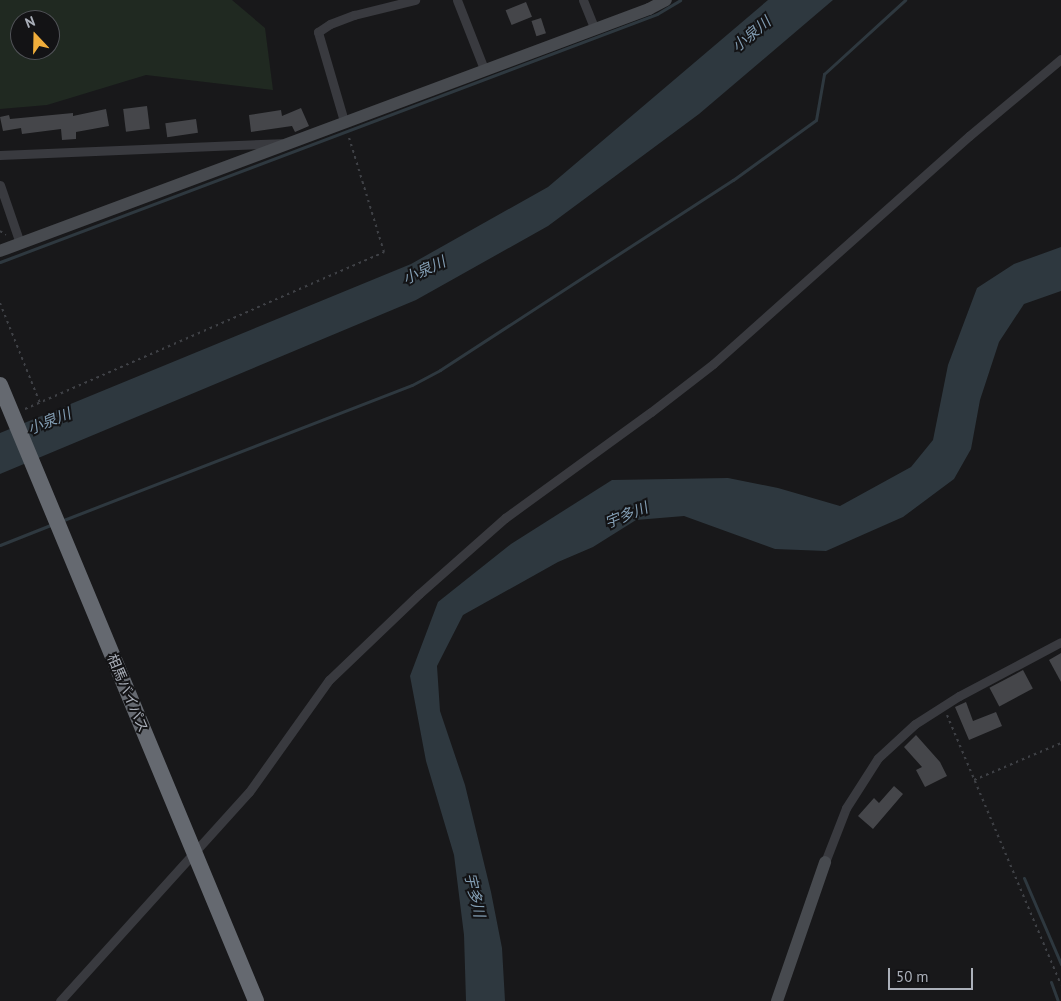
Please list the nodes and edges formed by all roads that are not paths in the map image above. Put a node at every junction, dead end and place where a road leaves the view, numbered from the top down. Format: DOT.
graph roads {
  1 [pos="415,0"];
  2 [pos="457,0"];
  3 [pos="583,0"];
  4 [pos="666,0"];
  5 [pos="594,29"];
  6 [pos="1061,59"];
  7 [pos="484,69"];
  8 [pos="344,121"];
  9 [pos="284,143"];
  10 [pos="0,155"];
  11 [pos="0,185"];
  12 [pos="20,243"];
  13 [pos="0,251"];
  14 [pos="0,385"];
  15 [pos="1061,642"];
  16 [pos="825,862"];
  17 [pos="60,1001"];
  18 [pos="256,1001"];
  19 [pos="777,1001"];
  1 -- 8 [label="street"];
  2 -- 7 [label="street"];
  3 -- 5 [label="street"];
  4 -- 5 [label="street"];
  5 -- 7 [label="street"];
  6 -- 17 [label="street"];
  7 -- 8 [label="street"];
  8 -- 9 [label="street"];
  9 -- 10 [label="street"];
  9 -- 12 [label="street"];
  11 -- 12 [label="street"];
  12 -- 13 [label="street"];
  14 -- 18 [label="highway, 相馬バイパス, bridge"];
  15 -- 16 [label="street"];
  16 -- 19 [label="street"];
}
